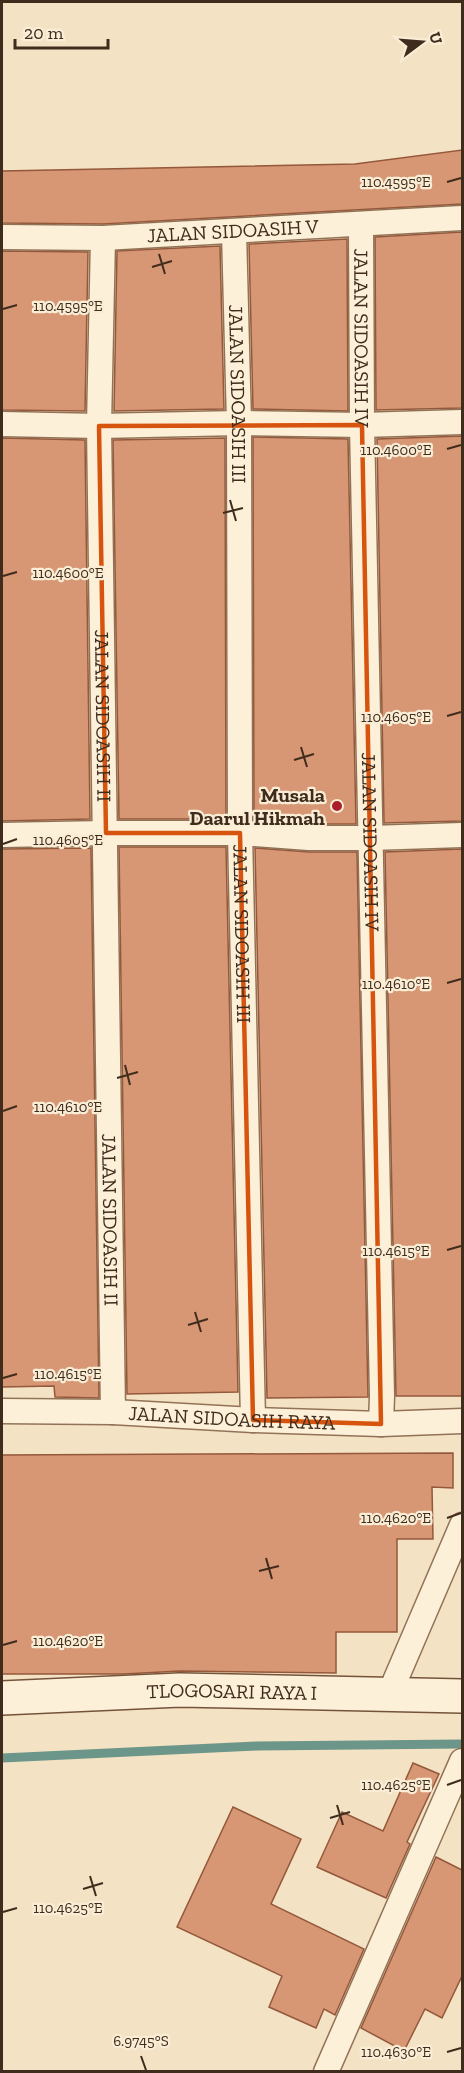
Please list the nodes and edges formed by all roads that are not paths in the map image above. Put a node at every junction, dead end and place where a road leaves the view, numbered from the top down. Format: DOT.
graph roads {
  1 [pos="462,218"];
  2 [pos="361,224"];
  3 [pos="234,232"];
  4 [pos="2,237"];
  5 [pos="102,238"];
  6 [pos="462,422"];
  7 [pos="239,423"];
  8 [pos="2,424"];
  9 [pos="362,425"];
  10 [pos="99,426"];
  11 [pos="106,833"];
  12 [pos="240,833"];
  13 [pos="462,835"];
  14 [pos="2,836"];
  15 [pos="371,838"];
  16 [pos="2,1411"];
  17 [pos="114,1412"];
  18 [pos="253,1420"];
  19 [pos="462,1421"];
  20 [pos="381,1424"];
  21 [pos="462,1525"];
  22 [pos="389,1695"];
  23 [pos="462,1696"];
  24 [pos="2,1698"];
  25 [pos="462,1761"];
  26 [pos="326,2072"];
  1 -- 2 [label="street, JALAN SIDOASIH V"];
  2 -- 3 [label="street, JALAN SIDOASIH V"];
  2 -- 9 [label="street, JALAN SIDOASIH IV"];
  3 -- 5 [label="street, JALAN SIDOASIH V"];
  3 -- 7 [label="street, JALAN SIDOASIH III"];
  4 -- 5 [label="street, JALAN SIDOASIH V"];
  5 -- 10 [label="street, JALAN SIDOASIH II"];
  6 -- 9 [label="street"];
  7 -- 9 [label="street"];
  7 -- 10 [label="street"];
  7 -- 12 [label="street, JALAN SIDOASIH III"];
  8 -- 10 [label="street"];
  9 -- 15 [label="street, JALAN SIDOASIH IV"];
  10 -- 11 [label="street, JALAN SIDOASIH II"];
  11 -- 12 [label="street"];
  11 -- 14 [label="street"];
  11 -- 17 [label="street, JALAN SIDOASIH II"];
  12 -- 15 [label="street"];
  12 -- 18 [label="street, JALAN SIDOASIH III"];
  13 -- 15 [label="street"];
  15 -- 20 [label="street, JALAN SIDOASIH IV"];
  16 -- 17 [label="street, JALAN SIDOASIH RAYA"];
  17 -- 18 [label="street, JALAN SIDOASIH RAYA"];
  18 -- 20 [label="street, JALAN SIDOASIH RAYA"];
  19 -- 20 [label="street, JALAN SIDOASIH RAYA"];
  21 -- 22 [label="street"];
  22 -- 23 [label="street, TLOGOSARI RAYA I"];
  22 -- 24 [label="street, TLOGOSARI RAYA I"];
  25 -- 26 [label="street"];
}
